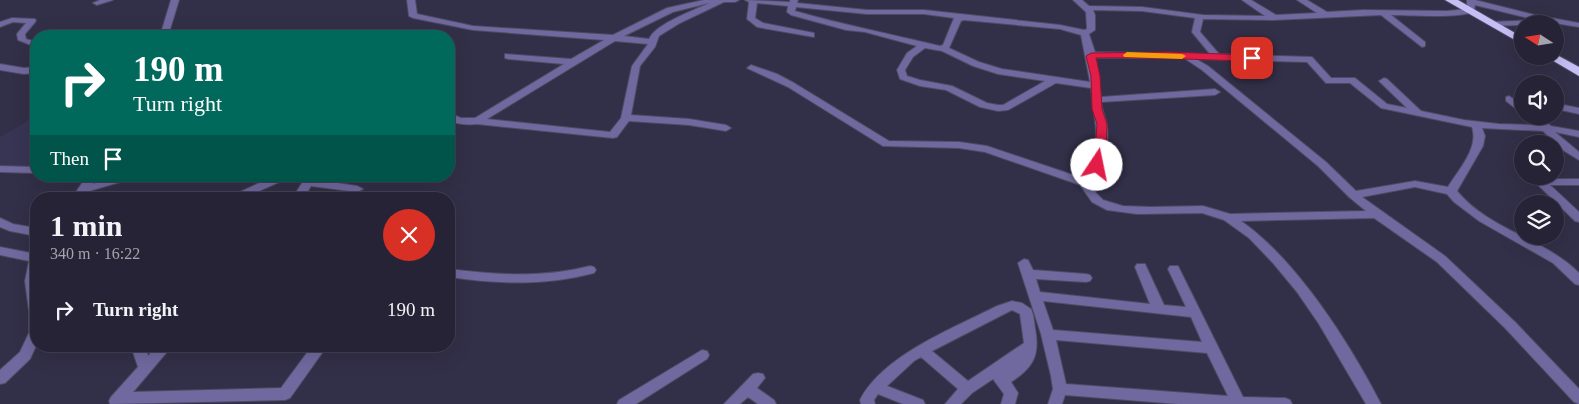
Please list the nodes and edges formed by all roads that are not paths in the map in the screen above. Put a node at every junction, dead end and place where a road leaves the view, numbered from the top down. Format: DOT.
graph roads {
  1 [pos="109,0"];
  2 [pos="175,0"];
  3 [pos="411,0"];
  4 [pos="723,0"];
  5 [pos="735,0"];
  6 [pos="752,0"];
  7 [pos="1077,0"];
  8 [pos="1112,0"];
  9 [pos="1246,0"];
  10 [pos="1301,0"];
  11 [pos="1450,0"];
  12 [pos="793,2"];
  13 [pos="97,3"];
  14 [pos="1471,4"];
  15 [pos="1087,8"];
  16 [pos="1115,8"];
  17 [pos="1383,12"];
  18 [pos="1325,14"];
  19 [pos="1200,16"];
  20 [pos="963,17"];
  21 [pos="1274,18"];
  22 [pos="1493,24"];
  23 [pos="1567,24"];
  24 [pos="0,25"];
  25 [pos="1579,25"];
  26 [pos="166,30"];
  27 [pos="1084,33"];
  28 [pos="811,35"];
  29 [pos="1514,36"];
  30 [pos="615,38"];
  31 [pos="653,42"];
  32 [pos="30,43"];
  33 [pos="1422,44"];
  34 [pos="923,46"];
  35 [pos="942,48"];
  36 [pos="508,56"];
  37 [pos="1091,56"];
  38 [pos="1187,57"];
  39 [pos="1218,58"];
  40 [pos="573,62"];
  41 [pos="1564,64"];
  42 [pos="0,67"];
  43 [pos="752,68"];
  44 [pos="30,70"];
  45 [pos="1579,72"];
  46 [pos="1054,80"];
  47 [pos="1384,82"];
  48 [pos="1096,86"];
  49 [pos="1215,92"];
  50 [pos="1509,99"];
  51 [pos="1096,100"];
  52 [pos="1514,103"];
  53 [pos="1564,108"];
  54 [pos="1579,110"];
  55 [pos="1417,112"];
  56 [pos="626,118"];
  57 [pos="455,120"];
  58 [pos="477,121"];
  59 [pos="1476,124"];
  60 [pos="1544,125"];
  61 [pos="726,128"];
  62 [pos="1548,128"];
  63 [pos="1579,134"];
  64 [pos="1579,157"];
  65 [pos="0,168"];
  66 [pos="30,170"];
  67 [pos="88,182"];
  68 [pos="113,182"];
  69 [pos="270,182"];
  70 [pos="321,182"];
  71 [pos="1579,182"];
  72 [pos="1085,183"];
  73 [pos="357,189"];
  74 [pos="1451,191"];
  75 [pos="81,192"];
  76 [pos="85,192"];
  77 [pos="249,192"];
  78 [pos="1354,195"];
  79 [pos="1377,214"];
  80 [pos="1229,218"];
  81 [pos="1579,218"];
  82 [pos="0,222"];
  83 [pos="30,231"];
  84 [pos="0,251"];
  85 [pos="30,257"];
  86 [pos="1141,267"];
  87 [pos="1174,269"];
  88 [pos="590,270"];
  89 [pos="455,274"];
  90 [pos="1086,278"];
  91 [pos="1579,281"];
  92 [pos="1035,296"];
  93 [pos="1159,309"];
  94 [pos="1196,313"];
  95 [pos="1048,334"];
  96 [pos="30,345"];
  97 [pos="1213,348"];
  98 [pos="922,350"];
  99 [pos="140,352"];
  100 [pos="160,352"];
  101 [pos="316,352"];
  102 [pos="702,355"];
  103 [pos="145,368"];
  104 [pos="999,376"];
  105 [pos="758,378"];
  106 [pos="0,379"];
  107 [pos="876,387"];
  108 [pos="746,389"];
  109 [pos="967,389"];
  110 [pos="1060,389"];
  111 [pos="1579,398"];
  112 [pos="282,399"];
  113 [pos="116,401"];
  114 [pos="1239,403"];
  115 [pos="624,404"];
  116 [pos="731,404"];
  117 [pos="769,404"];
  118 [pos="868,404"];
  119 [pos="918,404"];
  120 [pos="952,404"];
  121 [pos="1008,404"];
  122 [pos="1056,404"];
  123 [pos="1285,404"];
  124 [pos="1374,404"];
  1 -- 13 [label="street"];
  2 -- 26 [label="street"];
  3 -- 30 [label="street"];
  4 -- 5 [label="street"];
  4 -- 30 [label="street"];
  4 -- 31 [label="street"];
  6 -- 12 [label="street"];
  6 -- 28 [label="street"];
  7 -- 15 [label="street"];
  8 -- 16 [label="street"];
  9 -- 21 [label="street"];
  10 -- 18 [label="street"];
  11 -- 14 [label="highway"];
  12 -- 20 [label="street"];
  12 -- 34 [label="street"];
  14 -- 17 [label="street"];
  14 -- 22 [label="highway"];
  14 -- 23 [label="street"];
  15 -- 16 [label="street"];
  15 -- 27 [label="street"];
  16 -- 19 [label="street"];
  17 -- 18 [label="street"];
  17 -- 33 [label="street"];
  18 -- 21 [label="street"];
  19 -- 21 [label="street"];
  19 -- 39 [label="street"];
  20 -- 27 [label="street"];
  20 -- 35 [label="street"];
  22 -- 23 [label="street"];
  22 -- 29 [label="highway"];
  23 -- 25 [label="street"];
  24 -- 32 [label="street"];
  27 -- 37 [label="street"];
  30 -- 31 [label="street"];
  30 -- 40 [label="street"];
  31 -- 56 [label="street"];
  34 -- 35 [label="street"];
  34 -- 46 [label="street"];
  35 -- 46 [label="street"];
  36 -- 40 [label="street"];
  37 -- 38 [label="street"];
  37 -- 48 [label="street"];
  38 -- 39 [label="street"];
  38 -- 78 [label="street"];
  39 -- 55 [label="street"];
  40 -- 58 [label="street"];
  41 -- 45 [label="highway"];
  42 -- 44 [label="street"];
  43 -- 72 [label="street"];
  46 -- 48 [label="street"];
  47 -- 55 [label="street"];
  48 -- 51 [label="street"];
  49 -- 51 [label="street"];
  50 -- 52 [label="street"];
  51 -- 72 [label="street"];
  53 -- 54 [label="street"];
  55 -- 59 [label="street"];
  56 -- 58 [label="street"];
  56 -- 61 [label="street"];
  57 -- 58 [label="street"];
  59 -- 62 [label="street"];
  59 -- 74 [label="street"];
  60 -- 62 [label="street"];
  62 -- 63 [label="street"];
  62 -- 64 [label="street"];
  65 -- 66 [label="street"];
  67 -- 75 [label="street"];
  68 -- 76 [label="street"];
  69 -- 77 [label="street"];
  70 -- 73 [label="street"];
  71 -- 81 [label="street"];
  72 -- 80 [label="street"];
  74 -- 78 [label="street"];
  74 -- 91 [label="street"];
  78 -- 79 [label="street"];
  79 -- 80 [label="street"];
  79 -- 111 [label="street"];
  80 -- 124 [label="street"];
  82 -- 83 [label="street"];
  84 -- 85 [label="street"];
  86 -- 93 [label="street"];
  87 -- 94 [label="street"];
  88 -- 89 [label="street"];
  90 -- 92 [label="street"];
  92 -- 93 [label="street"];
  92 -- 95 [label="street"];
  93 -- 94 [label="street"];
  94 -- 97 [label="street"];
  95 -- 97 [label="street"];
  95 -- 110 [label="street"];
  96 -- 106 [label="street"];
  97 -- 114 [label="street"];
  98 -- 104 [label="street"];
  98 -- 107 [label="street"];
  98 -- 109 [label="street"];
  99 -- 103 [label="street"];
  100 -- 103 [label="street"];
  101 -- 112 [label="street"];
  102 -- 115 [label="street"];
  103 -- 113 [label="street"];
  104 -- 109 [label="street"];
  104 -- 121 [label="street"];
  105 -- 108 [label="street"];
  107 -- 118 [label="street"];
  107 -- 119 [label="street"];
  108 -- 116 [label="street"];
  108 -- 117 [label="street"];
  109 -- 120 [label="street"];
  110 -- 114 [label="street"];
  110 -- 122 [label="street"];
  112 -- 113 [label="street"];
  114 -- 123 [label="street"];
}
